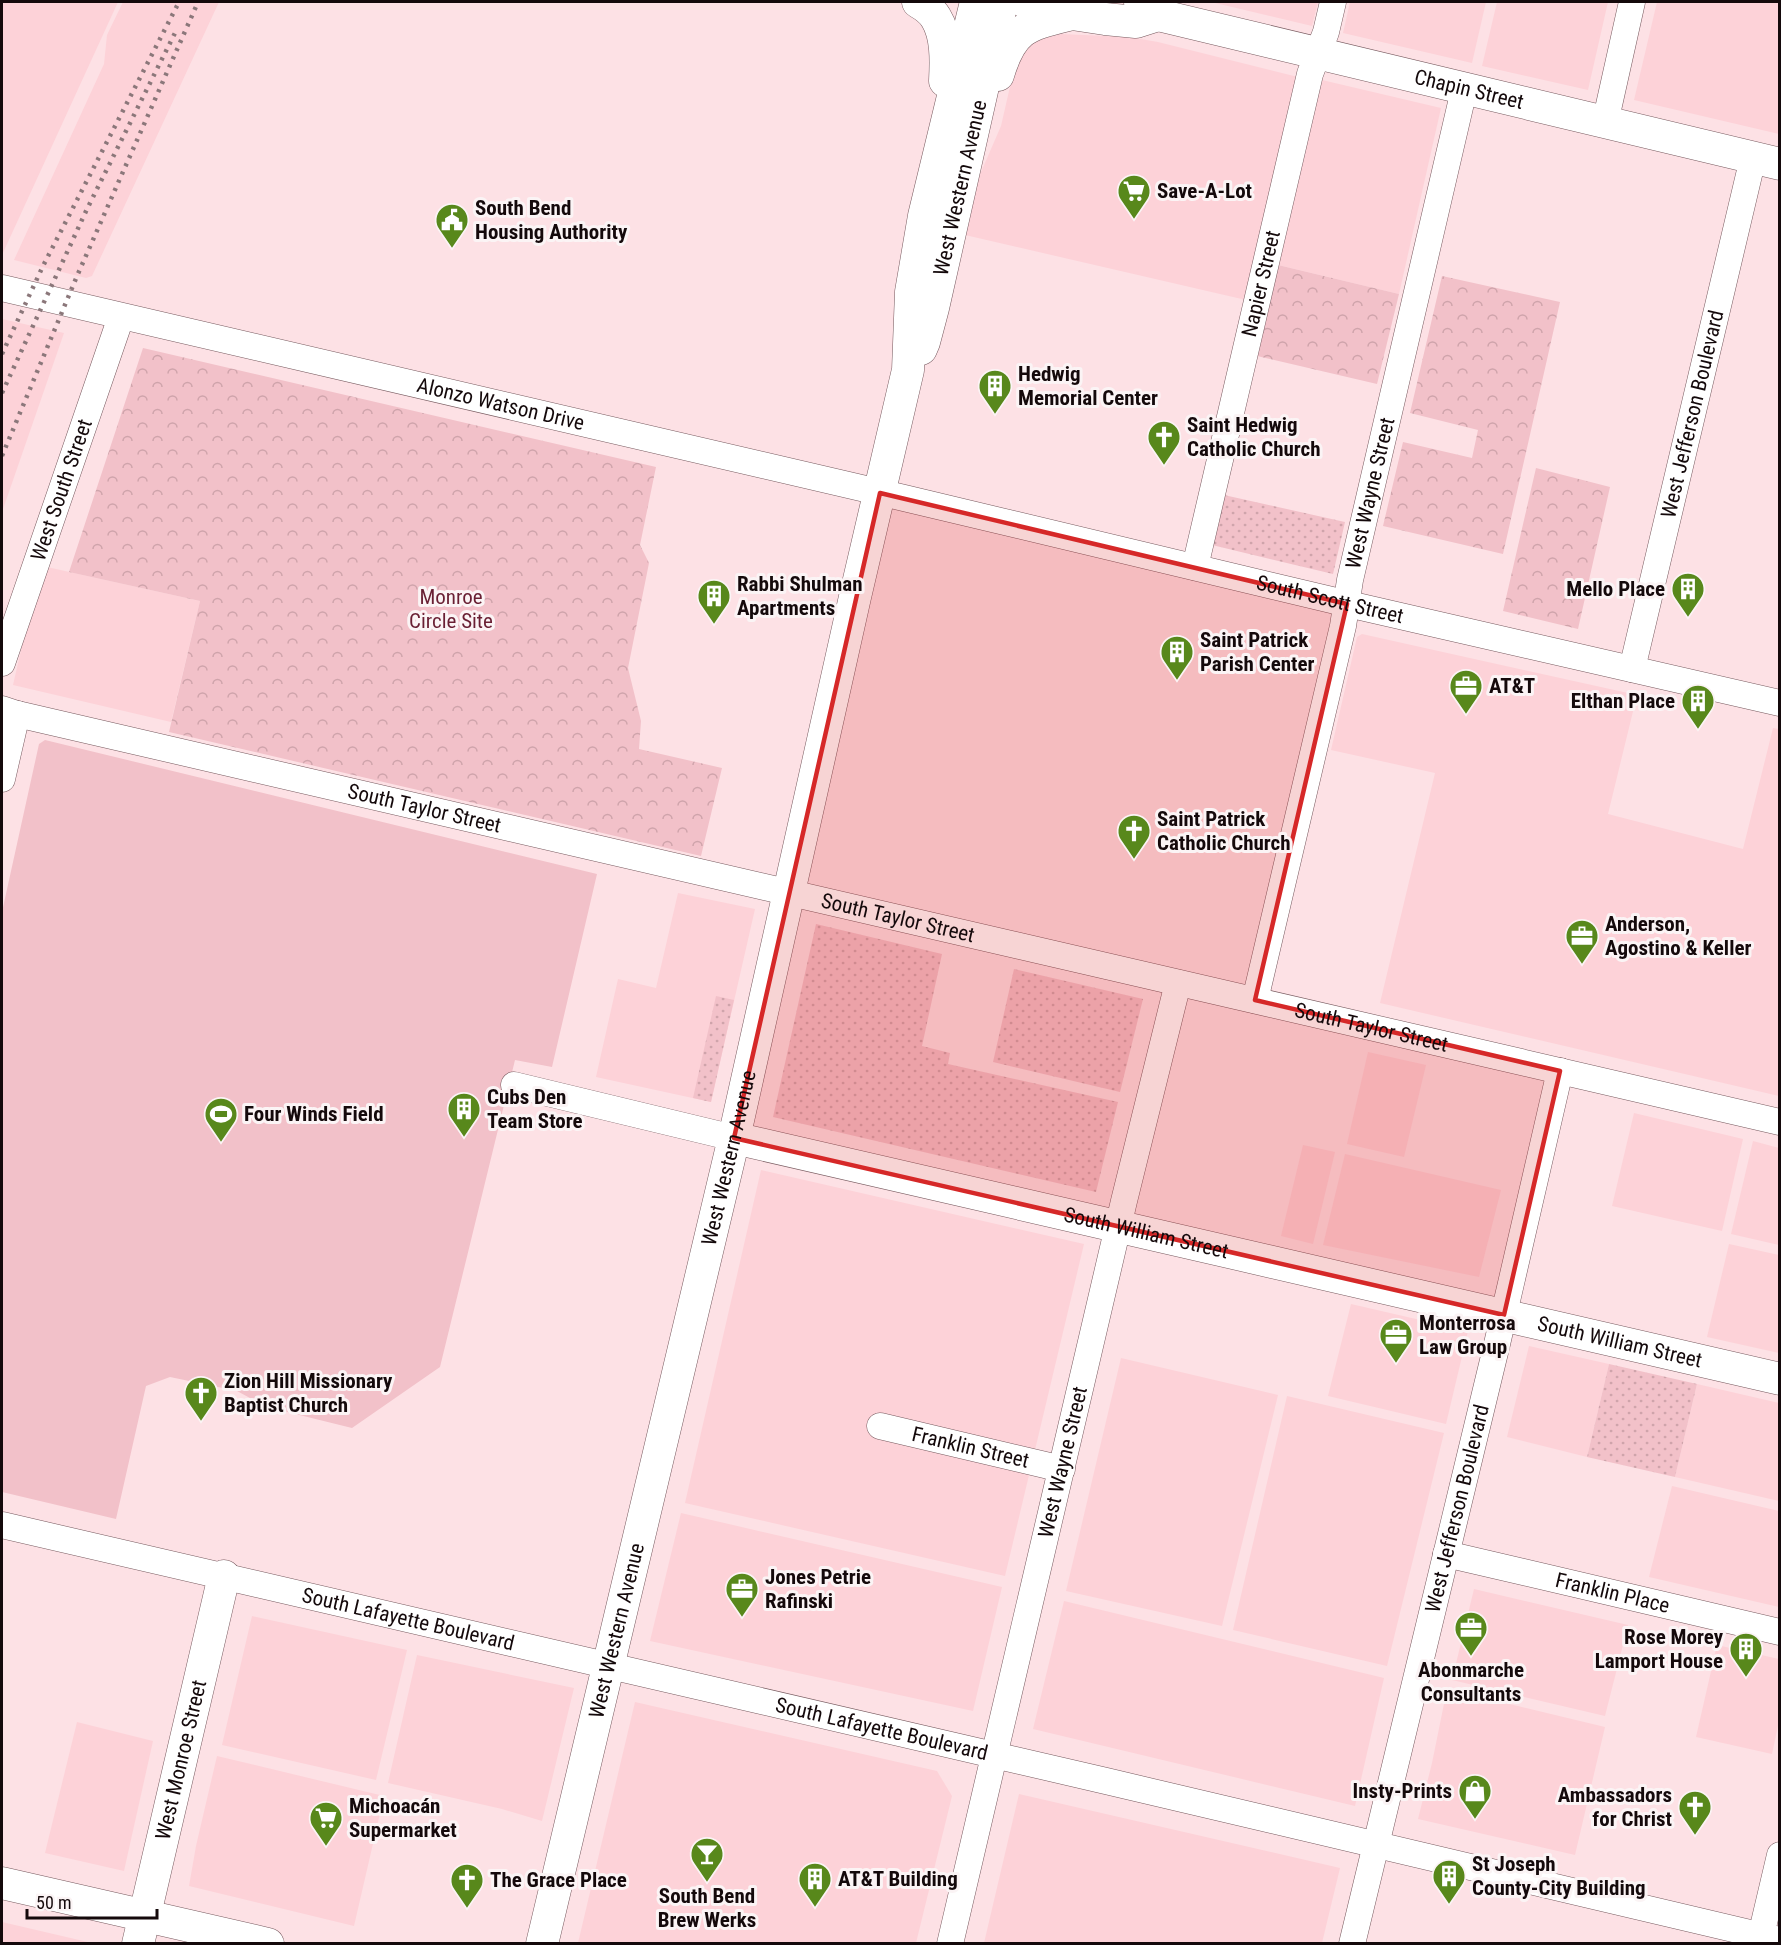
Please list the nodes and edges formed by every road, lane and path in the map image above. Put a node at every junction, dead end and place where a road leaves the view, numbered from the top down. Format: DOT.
graph roads {
  1 [pos="918,2"];
  2 [pos="976,2"];
  3 [pos="1002,2"];
  4 [pos="1025,2"];
  5 [pos="1333,2"];
  6 [pos="1632,2"];
  7 [pos="1149,8"];
  8 [pos="1072,14"];
  9 [pos="1318,54"];
  10 [pos="1464,90"];
  11 [pos="1605,123"];
  12 [pos="942,140"];
  13 [pos="1766,161"];
  14 [pos="964,162"];
  15 [pos="2,288"];
  16 [pos="121,317"];
  17 [pos="908,370"];
  18 [pos="880,493"];
  19 [pos="1195,567"];
  20 [pos="1347,604"];
  21 [pos="2,663"];
  22 [pos="1632,669"];
  23 [pos="1779,703"];
  24 [pos="9,711"];
  25 [pos="2,779"];
  26 [pos="788,893"];
  27 [pos="1178,982"];
  28 [pos="1255,1000"];
  29 [pos="1560,1071"];
  30 [pos="514,1085"];
  31 [pos="1779,1122"];
  32 [pos="734,1138"];
  33 [pos="1118,1226"];
  34 [pos="1504,1315"];
  35 [pos="1779,1379"];
  36 [pos="880,1426"];
  37 [pos="1062,1469"];
  38 [pos="2,1524"];
  39 [pos="1446,1554"];
  40 [pos="224,1576"];
  41 [pos="1779,1632"];
  42 [pos="607,1666"];
  43 [pos="995,1755"];
  44 [pos="1376,1844"];
  45 [pos="1779,1855"];
  46 [pos="2,1883"];
  47 [pos="142,1929"];
  48 [pos="1766,1940"];
  49 [pos="268,1944"];
  50 [pos="542,1944"];
  51 [pos="950,1944"];
  52 [pos="1352,1944"];
  1 -- 12 [label="main road"];
  2 -- 12 [label="main road, West Western Avenue"];
  3 -- 14 [label="main road, West Western Avenue"];
  4 -- 8 [label="main road, Chapin Street"];
  5 -- 9 [label="street, Napier Street"];
  6 -- 11 [label="street"];
  7 -- 8 [label="main road, Chapin Street"];
  7 -- 9 [label="main road, Chapin Street"];
  8 -- 14 [label="main road"];
  9 -- 10 [label="main road, Chapin Street"];
  9 -- 19 [label="street, Napier Street"];
  10 -- 11 [label="main road, Chapin Street"];
  10 -- 20 [label="street, West Wayne Street"];
  11 -- 13 [label="main road, Chapin Street"];
  12 -- 17 [label="main road, West Western Avenue"];
  13 -- 22 [label="street, West Jefferson Boulevard"];
  14 -- 17 [label="main road, West Western Avenue"];
  15 -- 16 [label="street"];
  16 -- 18 [label="street, Alonzo Watson Drive"];
  16 -- 21 [label="street, West South Street"];
  17 -- 18 [label="main road, West Western Avenue"];
  18 -- 19 [label="street, South Scott Street"];
  18 -- 26 [label="main road, West Western Avenue"];
  19 -- 20 [label="street, South Scott Street"];
  20 -- 22 [label="street, South Scott Street"];
  20 -- 28 [label="street, West Wayne Street"];
  22 -- 23 [label="street, South Scott Street"];
  24 -- 25 [label="street"];
  24 -- 26 [label="street, South Taylor Street"];
  26 -- 27 [label="street, South Taylor Street"];
  26 -- 32 [label="main road, West Western Avenue"];
  27 -- 28 [label="street, South Taylor Street"];
  27 -- 33 [label="street, West Wayne Street"];
  28 -- 29 [label="street, South Taylor Street"];
  29 -- 31 [label="street, South Taylor Street"];
  29 -- 34 [label="street, West Jefferson Boulevard"];
  30 -- 32 [label="street, South William Street"];
  32 -- 33 [label="main road, South William Street"];
  32 -- 42 [label="main road, West Western Avenue"];
  33 -- 34 [label="main road, South William Street"];
  33 -- 37 [label="street, West Wayne Street"];
  34 -- 35 [label="main road, South William Street"];
  34 -- 39 [label="street, West Jefferson Boulevard"];
  36 -- 37 [label="street, Franklin Street"];
  37 -- 43 [label="street, West Wayne Street"];
  38 -- 40 [label="street, South Lafayette Boulevard"];
  39 -- 41 [label="street, Franklin Place"];
  39 -- 44 [label="street, West Jefferson Boulevard"];
  40 -- 42 [label="street, South Lafayette Boulevard"];
  40 -- 47 [label="main road, West Monroe Street"];
  42 -- 43 [label="street, South Lafayette Boulevard"];
  42 -- 50 [label="main road, West Western Avenue"];
  43 -- 44 [label="street, South Lafayette Boulevard"];
  43 -- 51 [label="street, West Wayne Street"];
  44 -- 48 [label="street, South Lafayette Boulevard"];
  44 -- 52 [label="street, West Jefferson Boulevard"];
  45 -- 48 [label="street"];
  46 -- 47 [label="main road"];
  47 -- 49 [label="main road"];
}
